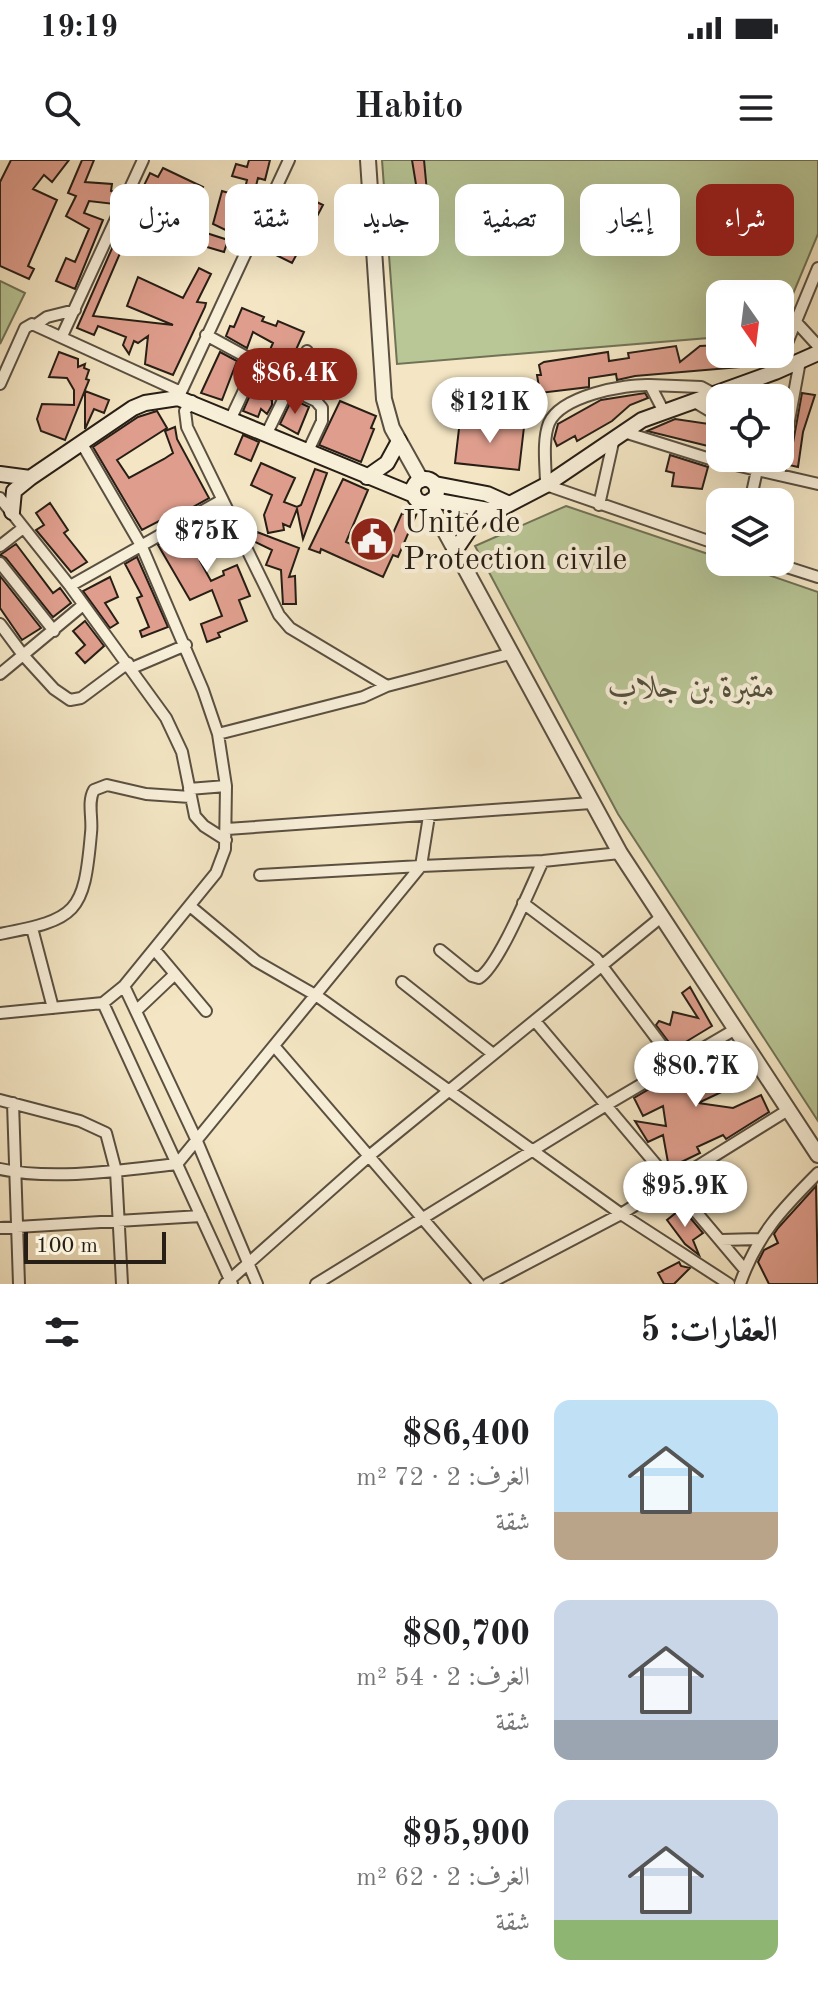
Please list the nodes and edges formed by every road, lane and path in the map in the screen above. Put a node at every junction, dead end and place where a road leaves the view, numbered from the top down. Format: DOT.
graph roads {
  1 [pos="143,160"];
  2 [pos="289,160"];
  3 [pos="370,162"];
  4 [pos="818,268"];
  5 [pos="75,310"];
  6 [pos="797,323"];
  7 [pos="37,324"];
  8 [pos="206,335"];
  9 [pos="62,336"];
  10 [pos="818,346"];
  11 [pos="307,351"];
  12 [pos="818,353"];
  13 [pos="800,361"];
  14 [pos="775,372"];
  15 [pos="0,384"];
  16 [pos="742,384"];
  17 [pos="650,385"];
  18 [pos="794,387"];
  19 [pos="290,389"];
  20 [pos="706,390"];
  21 [pos="184,397"];
  22 [pos="706,397"];
  23 [pos="693,401"];
  24 [pos="706,409"];
  25 [pos="663,410"];
  26 [pos="231,418"];
  27 [pos="267,433"];
  28 [pos="619,435"];
  29 [pos="399,441"];
  30 [pos="82,444"];
  31 [pos="308,451"];
  32 [pos="706,458"];
  33 [pos="766,472"];
  34 [pos="779,472"];
  35 [pos="0,474"];
  36 [pos="779,475"];
  37 [pos="367,477"];
  38 [pos="30,478"];
  39 [pos="428,482"];
  40 [pos="818,484"];
  41 [pos="546,485"];
  42 [pos="414,495"];
  43 [pos="0,498"];
  44 [pos="222,500"];
  45 [pos="430,501"];
  46 [pos="507,503"];
  47 [pos="599,505"];
  48 [pos="488,510"];
  49 [pos="12,512"];
  50 [pos="23,528"];
  51 [pos="706,540"];
  52 [pos="0,546"];
  53 [pos="142,547"];
  54 [pos="454,552"];
  55 [pos="0,563"];
  56 [pos="794,569"];
  57 [pos="818,577"];
  58 [pos="70,586"];
  59 [pos="83,605"];
  60 [pos="0,624"];
  61 [pos="54,631"];
  62 [pos="186,645"];
  63 [pos="509,654"];
  64 [pos="23,655"];
  65 [pos="130,666"];
  66 [pos="0,674"];
  67 [pos="387,686"];
  68 [pos="218,734"];
  69 [pos="226,786"];
  70 [pos="190,793"];
  71 [pos="591,803"];
  72 [pos="429,816"];
  73 [pos="227,834"];
  74 [pos="620,853"];
  75 [pos="543,861"];
  76 [pos="421,866"];
  77 [pos="260,875"];
  78 [pos="523,903"];
  79 [pos="190,906"];
  80 [pos="660,918"];
  81 [pos="32,928"];
  82 [pos="0,934"];
  83 [pos="154,949"];
  84 [pos="440,950"];
  85 [pos="601,968"];
  86 [pos="175,974"];
  87 [pos="402,982"];
  88 [pos="124,986"];
  89 [pos="317,996"];
  90 [pos="103,1003"];
  91 [pos="53,1008"];
  92 [pos="136,1011"];
  93 [pos="206,1011"];
  94 [pos="0,1013"];
  95 [pos="535,1021"];
  96 [pos="734,1030"];
  97 [pos="275,1047"];
  98 [pos="493,1054"];
  99 [pos="675,1063"];
  100 [pos="452,1090"];
  101 [pos="0,1100"];
  102 [pos="13,1103"];
  103 [pos="608,1104"];
  104 [pos="788,1110"];
  105 [pos="196,1139"];
  106 [pos="534,1149"];
  107 [pos="818,1155"];
  108 [pos="369,1156"];
  109 [pos="177,1164"];
  110 [pos="0,1169"];
  111 [pos="116,1171"];
  112 [pos="17,1173"];
  113 [pos="818,1173"];
  114 [pos="669,1182"];
  115 [pos="621,1214"];
  116 [pos="201,1216"];
  117 [pos="422,1219"];
  118 [pos="120,1220"];
  119 [pos="18,1227"];
  120 [pos="0,1228"];
  121 [pos="759,1239"];
  122 [pos="721,1240"];
  123 [pos="249,1264"];
  124 [pos="745,1270"];
  125 [pos="230,1283"];
  126 [pos="19,1284"];
  127 [pos="122,1284"];
  128 [pos="257,1284"];
  129 [pos="316,1284"];
  130 [pos="479,1284"];
  131 [pos="488,1284"];
  132 [pos="729,1284"];
  133 [pos="740,1284"];
  1 -- 5 [label="street"];
  2 -- 8 [label="street"];
  3 -- 29 [label="main road"];
  4 -- 6 [label="street"];
  5 -- 7 [label="street"];
  5 -- 9 [label="street"];
  6 -- 10 [label="street"];
  6 -- 14 [label="street"];
  7 -- 9 [label="street"];
  7 -- 15 [label="street"];
  8 -- 21 [label="street"];
  8 -- 26 [label="street"];
  9 -- 21 [label="street"];
  11 -- 19 [label="street"];
  12 -- 13 [label="main road"];
  13 -- 14 [label="main road"];
  13 -- 18 [label="street"];
  14 -- 16 [label="main road"];
  17 -- 20 [label="street"];
  17 -- 25 [label="street"];
  17 -- 41 [label="street"];
  19 -- 27 [label="street"];
  19 -- 31 [label="street"];
  21 -- 26 [label="main road"];
  21 -- 30 [label="main road"];
  21 -- 44 [label="street"];
  22 -- 23 [label="main road"];
  23 -- 24 [label="street"];
  23 -- 25 [label="main road"];
  25 -- 28 [label="main road"];
  26 -- 27 [label="main road"];
  27 -- 31 [label="main road"];
  28 -- 32 [label="street"];
  28 -- 41 [label="main road"];
  28 -- 47 [label="street"];
  29 -- 37 [label="main road"];
  29 -- 39 [label="main road"];
  30 -- 38 [label="main road"];
  30 -- 53 [label="street"];
  31 -- 37 [label="main road"];
  33 -- 36 [label="street"];
  34 -- 36 [label="street"];
  35 -- 38 [label="main road"];
  36 -- 40 [label="street"];
  37 -- 42 [label="main road"];
  38 -- 49 [label="main road"];
  39 -- 42 [label="main road"];
  39 -- 45 [label="main road"];
  39 -- 46 [label="main road"];
  41 -- 46 [label="main road"];
  41 -- 47 [label="street"];
  42 -- 45 [label="main road"];
  43 -- 49 [label="street"];
  44 -- 53 [label="street"];
  44 -- 67 [label="street"];
  45 -- 48 [label="main road"];
  45 -- 54 [label="main road"];
  46 -- 48 [label="main road"];
  47 -- 51 [label="street"];
  48 -- 54 [label="main road"];
  49 -- 50 [label="street"];
  50 -- 52 [label="street"];
  50 -- 58 [label="street"];
  53 -- 58 [label="street"];
  53 -- 62 [label="street"];
  54 -- 63 [label="main road"];
  55 -- 61 [label="street"];
  56 -- 57 [label="street"];
  58 -- 59 [label="street"];
  59 -- 61 [label="street"];
  59 -- 65 [label="street"];
  60 -- 64 [label="street"];
  61 -- 64 [label="street"];
  62 -- 65 [label="street"];
  62 -- 68 [label="street"];
  63 -- 67 [label="street"];
  63 -- 71 [label="main road"];
  64 -- 65 [label="street"];
  64 -- 66 [label="street"];
  65 -- 70 [label="street"];
  67 -- 68 [label="street"];
  68 -- 69 [label="street"];
  69 -- 70 [label="street"];
  69 -- 73 [label="street"];
  70 -- 73 [label="street"];
  70 -- 81 [label="street"];
  71 -- 72 [label="street"];
  71 -- 74 [label="main road"];
  72 -- 73 [label="street"];
  72 -- 76 [label="street"];
  73 -- 79 [label="street"];
  74 -- 75 [label="street"];
  74 -- 80 [label="main road"];
  75 -- 76 [label="street"];
  75 -- 78 [label="street"];
  76 -- 77 [label="street"];
  76 -- 89 [label="street"];
  78 -- 84 [label="street"];
  78 -- 85 [label="street"];
  79 -- 83 [label="street"];
  79 -- 89 [label="street"];
  80 -- 85 [label="street"];
  80 -- 96 [label="main road"];
  81 -- 82 [label="street"];
  81 -- 91 [label="street"];
  83 -- 86 [label="street"];
  83 -- 88 [label="street"];
  85 -- 95 [label="street"];
  85 -- 99 [label="street"];
  86 -- 92 [label="street"];
  86 -- 93 [label="street"];
  87 -- 98 [label="street"];
  88 -- 90 [label="street"];
  88 -- 92 [label="street"];
  89 -- 97 [label="street"];
  89 -- 100 [label="street"];
  90 -- 91 [label="street"];
  90 -- 109 [label="street"];
  91 -- 94 [label="street"];
  92 -- 105 [label="street"];
  95 -- 98 [label="street"];
  95 -- 103 [label="street"];
  96 -- 99 [label="street"];
  96 -- 104 [label="main road"];
  97 -- 105 [label="street"];
  97 -- 108 [label="street"];
  98 -- 100 [label="street"];
  99 -- 103 [label="street"];
  100 -- 106 [label="street"];
  100 -- 108 [label="street"];
  101 -- 102 [label="street"];
  102 -- 111 [label="street"];
  102 -- 112 [label="street"];
  103 -- 106 [label="street"];
  103 -- 114 [label="street"];
  104 -- 107 [label="main road"];
  104 -- 114 [label="street"];
  105 -- 109 [label="street"];
  105 -- 123 [label="street"];
  106 -- 115 [label="street"];
  106 -- 117 [label="street"];
  108 -- 117 [label="street"];
  108 -- 123 [label="street"];
  109 -- 111 [label="street"];
  109 -- 116 [label="street"];
  110 -- 112 [label="street"];
  111 -- 112 [label="street"];
  111 -- 118 [label="street"];
  112 -- 119 [label="street"];
  113 -- 121 [label="street"];
  114 -- 115 [label="street"];
  114 -- 122 [label="street"];
  115 -- 131 [label="street"];
  115 -- 132 [label="street"];
  116 -- 118 [label="street"];
  116 -- 125 [label="street"];
  117 -- 129 [label="street"];
  117 -- 130 [label="street"];
  118 -- 119 [label="street"];
  118 -- 127 [label="street"];
  119 -- 120 [label="street"];
  119 -- 126 [label="street"];
  121 -- 122 [label="street"];
  121 -- 124 [label="street"];
  122 -- 124 [label="street"];
  123 -- 125 [label="street"];
  123 -- 128 [label="street"];
  124 -- 133 [label="street"];
}
